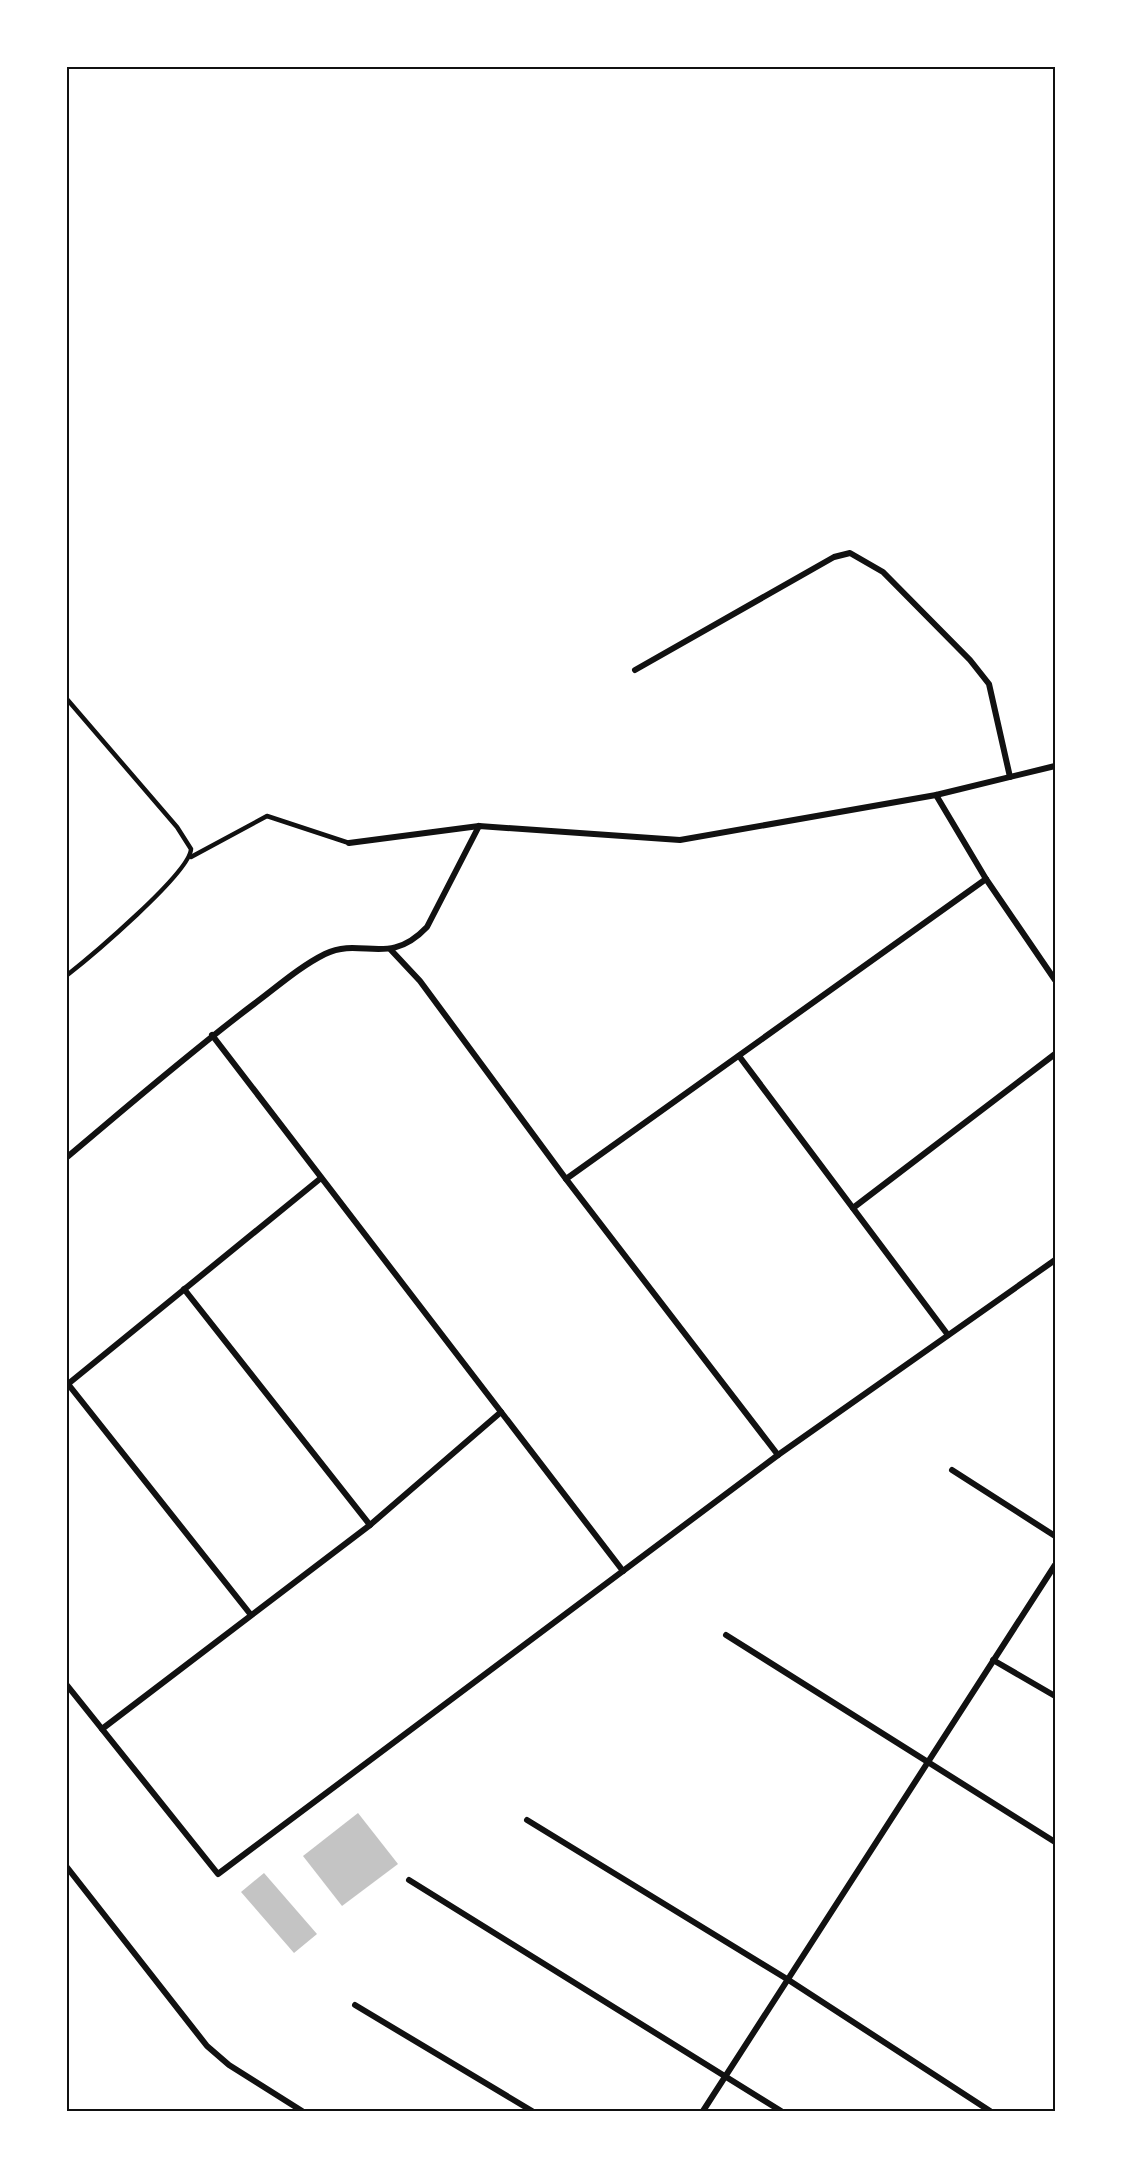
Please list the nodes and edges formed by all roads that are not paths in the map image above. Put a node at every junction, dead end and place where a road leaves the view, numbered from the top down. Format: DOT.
graph roads {
  1 [pos="634,670"];
  2 [pos="66,698"];
  3 [pos="1055,766"];
  4 [pos="1010,777"];
  5 [pos="936,795"];
  6 [pos="479,826"];
  7 [pos="349,843"];
  8 [pos="191,857"];
  9 [pos="986,879"];
  10 [pos="392,950"];
  11 [pos="66,976"];
  12 [pos="1055,980"];
  13 [pos="212,1035"];
  14 [pos="1055,1054"];
  15 [pos="739,1056"];
  16 [pos="66,1158"];
  17 [pos="321,1178"];
  18 [pos="566,1179"];
  19 [pos="853,1208"];
  20 [pos="1055,1260"];
  21 [pos="184,1289"];
  22 [pos="948,1335"];
  23 [pos="501,1412"];
  24 [pos="778,1455"];
  25 [pos="952,1470"];
  26 [pos="370,1526"];
  27 [pos="1055,1536"];
  28 [pos="1055,1565"];
  29 [pos="623,1571"];
  30 [pos="251,1615"];
  31 [pos="726,1635"];
  32 [pos="993,1660"];
  33 [pos="66,1684"];
  34 [pos="1055,1696"];
  35 [pos="102,1729"];
  36 [pos="928,1762"];
  37 [pos="527,1820"];
  38 [pos="1055,1842"];
  39 [pos="66,1866"];
  40 [pos="409,1880"];
  41 [pos="787,1979"];
  42 [pos="355,2005"];
  43 [pos="725,2076"];
  44 [pos="302,2111"];
  45 [pos="532,2111"];
  46 [pos="703,2111"];
  47 [pos="781,2111"];
  48 [pos="990,2111"];
  1 -- 4 [label="street"];
  2 -- 8 [label="lane"];
  3 -- 4 [label="street"];
  4 -- 5 [label="street"];
  5 -- 6 [label="street"];
  5 -- 9 [label="street"];
  6 -- 7 [label="street"];
  6 -- 10 [label="street"];
  7 -- 8 [label="lane"];
  8 -- 11 [label="lane"];
  9 -- 12 [label="street"];
  9 -- 15 [label="street"];
  10 -- 13 [label="street"];
  10 -- 18 [label="street"];
  13 -- 16 [label="street"];
  13 -- 17 [label="street"];
  14 -- 19 [label="street"];
  15 -- 18 [label="street"];
  15 -- 19 [label="street"];
  17 -- 21 [label="street"];
  17 -- 23 [label="street"];
  18 -- 24 [label="street"];
  19 -- 22 [label="street"];
  20 -- 22 [label="street"];
  21 -- 26 [label="street"];
  21 -- 30 [label="street"];
  22 -- 24 [label="street"];
  23 -- 26 [label="street"];
  23 -- 29 [label="street"];
  24 -- 29 [label="street"];
  25 -- 27 [label="street"];
  26 -- 30 [label="street"];
  28 -- 32 [label="street"];
  29 -- 35 [label="street"];
  30 -- 35 [label="street"];
  31 -- 36 [label="street"];
  32 -- 34 [label="street"];
  32 -- 36 [label="street"];
  33 -- 35 [label="street"];
  36 -- 38 [label="street"];
  36 -- 41 [label="street"];
  37 -- 41 [label="street"];
  39 -- 44 [label="street"];
  40 -- 43 [label="street"];
  41 -- 43 [label="street"];
  41 -- 48 [label="street"];
  42 -- 45 [label="street"];
  43 -- 46 [label="street"];
  43 -- 47 [label="street"];
}
